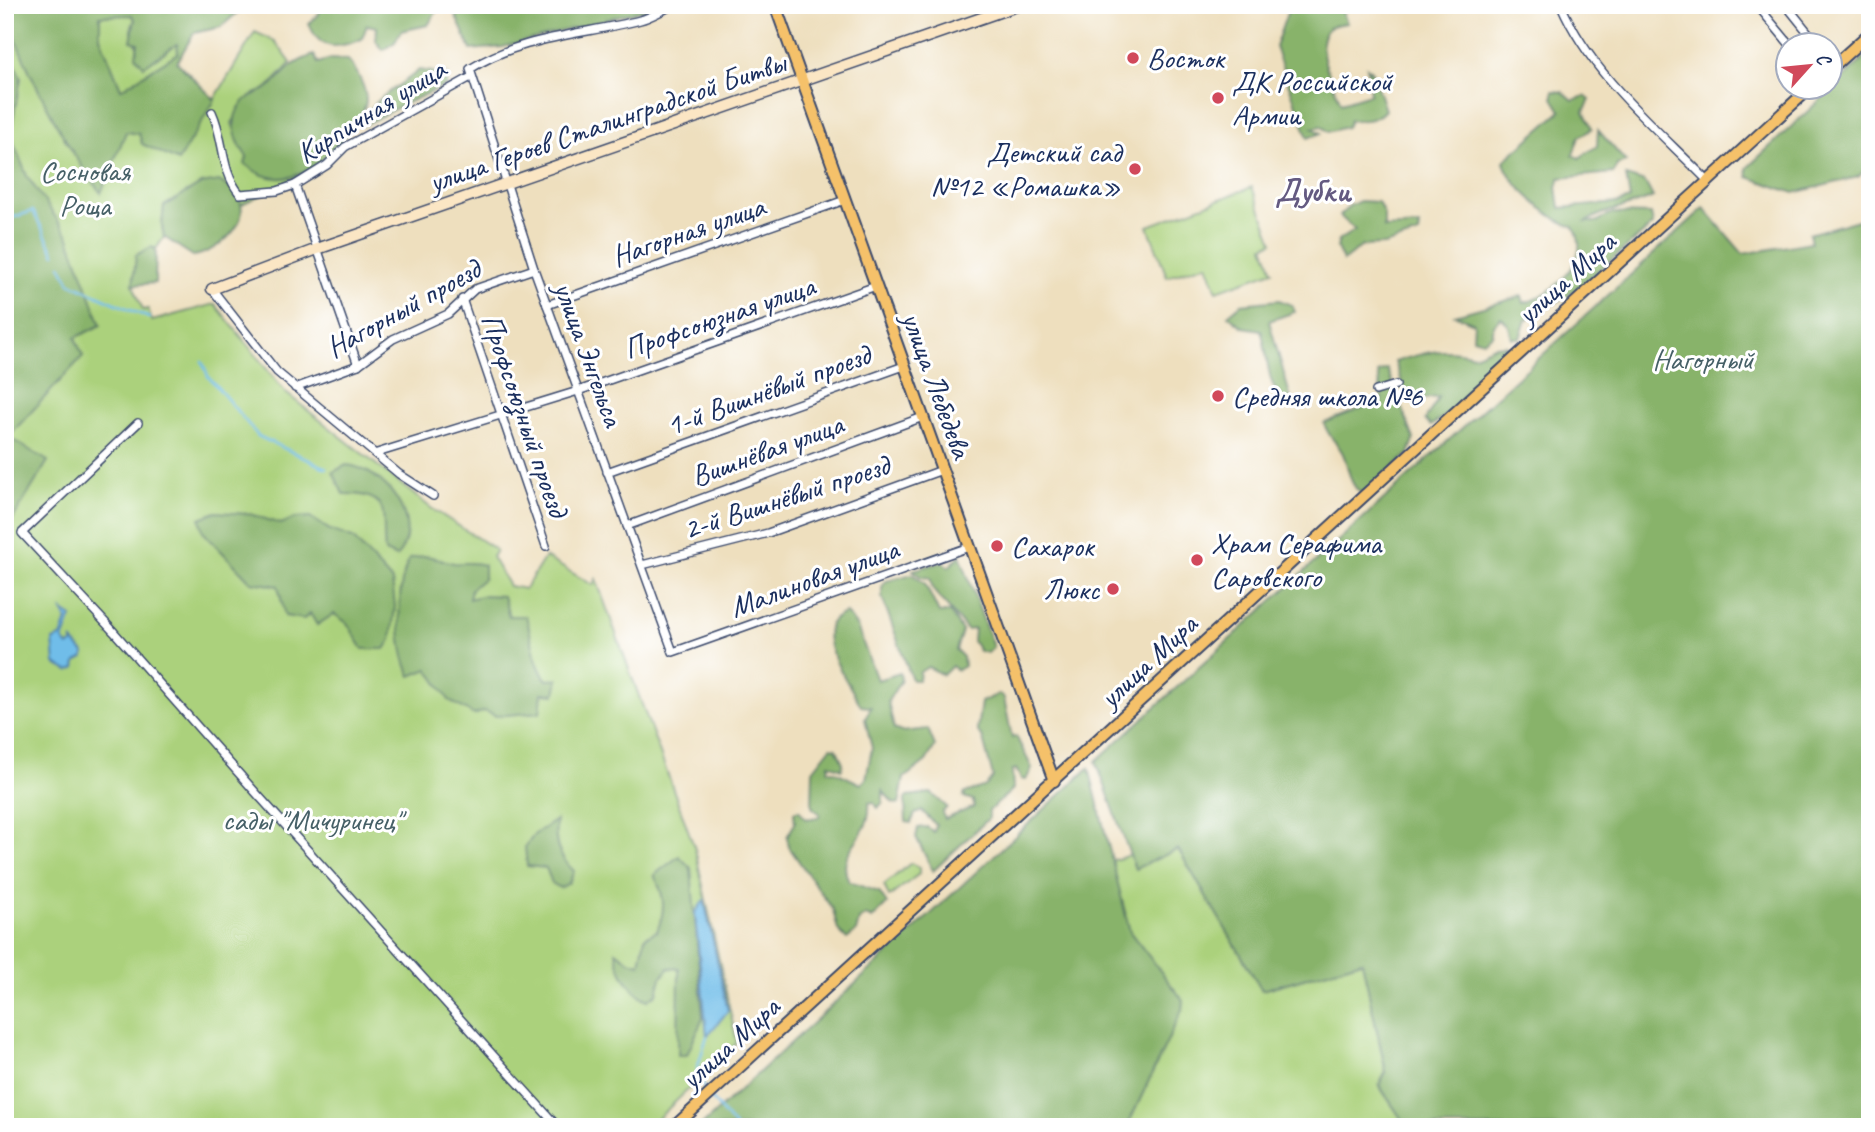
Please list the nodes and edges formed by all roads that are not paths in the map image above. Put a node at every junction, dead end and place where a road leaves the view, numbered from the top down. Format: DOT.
graph roads {
  1 [pos="675,5"];
  2 [pos="775,5"];
  3 [pos="1019,5"];
  4 [pos="1561,5"];
  5 [pos="1757,5"];
  6 [pos="1786,5"];
  7 [pos="1779,32"];
  8 [pos="1808,32"];
  9 [pos="1870,33"];
  10 [pos="1843,54"];
  11 [pos="471,73"];
  12 [pos="802,81"];
  13 [pos="1794,102"];
  14 [pos="212,112"];
  15 [pos="1707,181"];
  16 [pos="506,183"];
  17 [pos="295,185"];
  18 [pos="845,200"];
  19 [pos="320,248"];
  20 [pos="534,269"];
  21 [pos="876,286"];
  22 [pos="212,289"];
  23 [pos="462,299"];
  24 [pos="547,305"];
  25 [pos="358,365"];
  26 [pos="905,366"];
  27 [pos="1396,385"];
  28 [pos="295,388"];
  29 [pos="578,391"];
  30 [pos="1376,391"];
  31 [pos="501,416"];
  32 [pos="922,417"];
  33 [pos="138,423"];
  34 [pos="377,453"];
  35 [pos="942,470"];
  36 [pos="607,472"];
  37 [pos="433,496"];
  38 [pos="627,526"];
  39 [pos="546,546"];
  40 [pos="970,547"];
  41 [pos="642,565"];
  42 [pos="673,652"];
  43 [pos="1054,781"];
  44 [pos="558,1127"];
  45 [pos="674,1127"];
  1 -- 11 [label="street, Кирпичная улица"];
  2 -- 12 [label="main road, улица Лебедева"];
  3 -- 12 [label="street, улица Героев Сталинградской Битвы"];
  4 -- 15 [label="street"];
  5 -- 7 [label="street"];
  6 -- 8 [label="street"];
  9 -- 10 [label="main road"];
  11 -- 16 [label="street, улица Энгельса"];
  11 -- 17 [label="street, Кирпичная улица"];
  12 -- 16 [label="street, улица Героев Сталинградской Битвы"];
  12 -- 18 [label="main road, улица Лебедева"];
  13 -- 15 [label="main road, улица Мира"];
  14 -- 17 [label="street, Кирпичная улица"];
  15 -- 43 [label="main road, улица Мира"];
  16 -- 19 [label="street, улица Героев Сталинградской Битвы"];
  16 -- 20 [label="street, улица Энгельса"];
  17 -- 19 [label="street"];
  18 -- 21 [label="main road, улица Лебедева"];
  18 -- 24 [label="street, Нагорная улица"];
  19 -- 22 [label="street, улица Героев Сталинградской Битвы"];
  19 -- 25 [label="street"];
  20 -- 23 [label="street, Нагорный проезд"];
  20 -- 24 [label="street, улица Энгельса"];
  21 -- 26 [label="main road, улица Лебедева"];
  21 -- 29 [label="street, Профсоюзная улица"];
  22 -- 28 [label="street"];
  23 -- 25 [label="street, Нагорный проезд"];
  23 -- 31 [label="street, Профсоюзный проезд"];
  24 -- 29 [label="street, улица Энгельса"];
  25 -- 28 [label="street, Нагорный проезд"];
  26 -- 32 [label="main road, улица Лебедева"];
  26 -- 36 [label="street, 1-й Вишнёвый проезд"];
  27 -- 30 [label="street"];
  28 -- 34 [label="street"];
  29 -- 31 [label="street, Профсоюзная улица"];
  29 -- 36 [label="street, улица Энгельса"];
  31 -- 34 [label="street, Профсоюзная улица"];
  31 -- 39 [label="street, Профсоюзный проезд"];
  32 -- 35 [label="main road, улица Лебедева"];
  32 -- 38 [label="street, Вишнёвая улица"];
  33 -- 44 [label="street"];
  34 -- 37 [label="street"];
  35 -- 40 [label="main road, улица Лебедева"];
  35 -- 41 [label="street, 2-й Вишнёвый проезд"];
  36 -- 38 [label="street, улица Энгельса"];
  38 -- 41 [label="street, улица Энгельса"];
  40 -- 42 [label="street, Малиновая улица"];
  40 -- 43 [label="main road, улица Лебедева"];
  41 -- 42 [label="street, улица Энгельса"];
  43 -- 45 [label="main road, улица Мира"];
}
